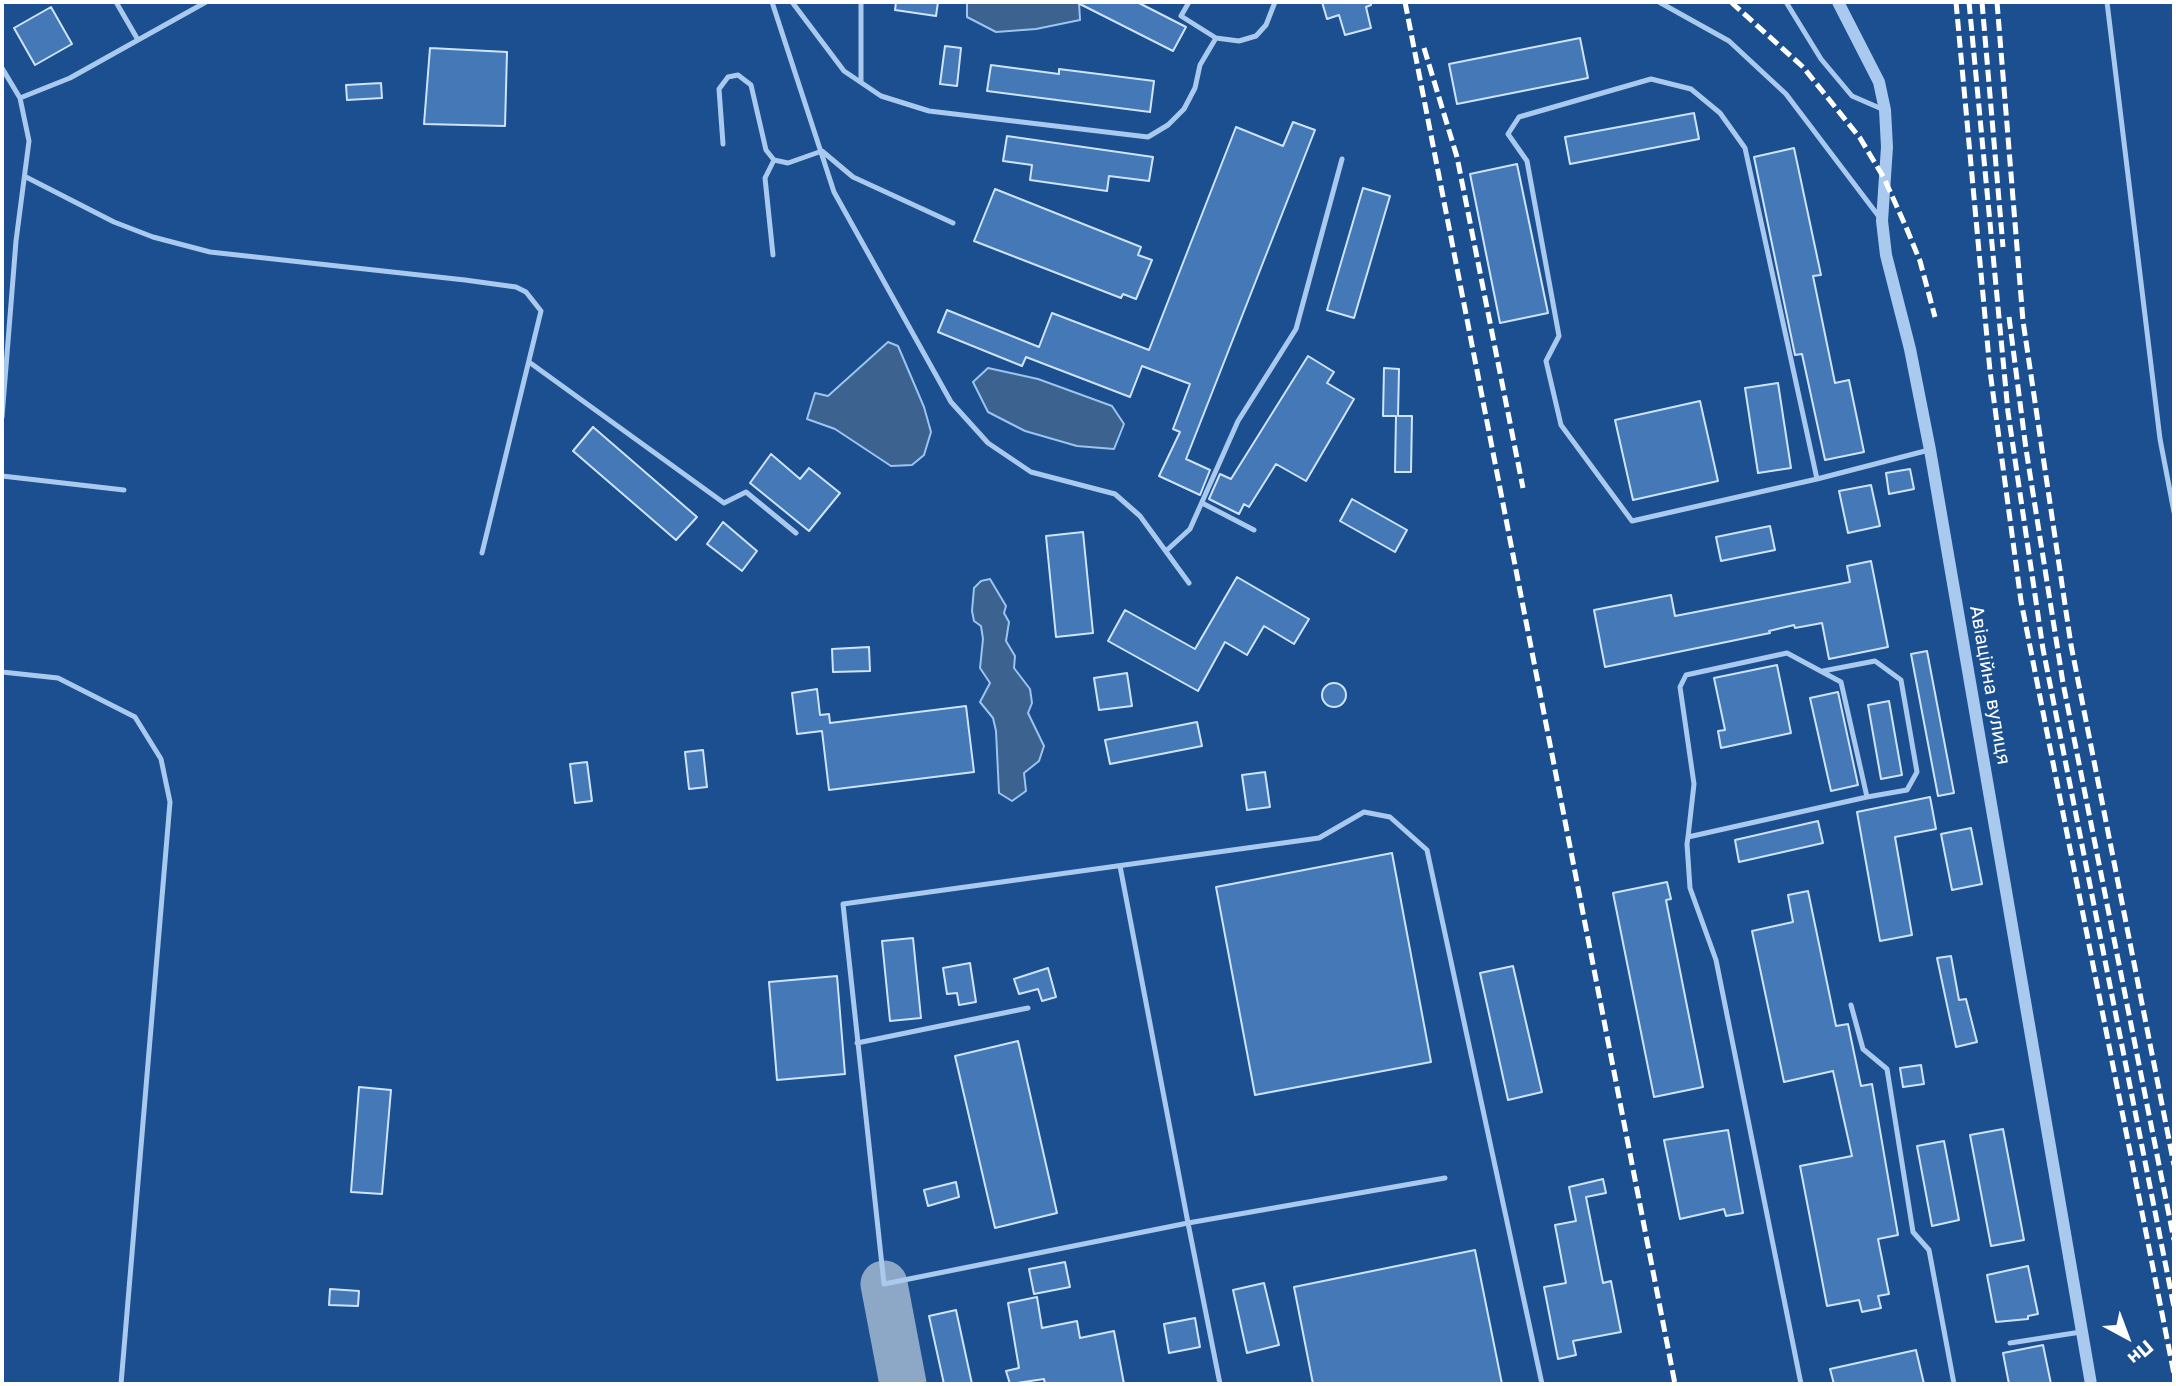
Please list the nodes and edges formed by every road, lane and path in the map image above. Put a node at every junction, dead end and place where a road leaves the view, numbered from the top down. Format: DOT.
graph roads {
  1 [pos="117,2"];
  2 [pos="206,2"];
  3 [pos="772,2"];
  4 [pos="792,2"];
  5 [pos="862,2"];
  6 [pos="1189,2"];
  7 [pos="1275,2"];
  8 [pos="1659,2"];
  9 [pos="1786,2"];
  10 [pos="1838,2"];
  11 [pos="2107,2"];
  12 [pos="1216,38"];
  13 [pos="138,40"];
  14 [pos="2,68"];
  15 [pos="861,82"];
  16 [pos="20,98"];
  17 [pos="1885,110"];
  18 [pos="723,144"];
  19 [pos="822,151"];
  20 [pos="1342,159"];
  21 [pos="774,160"];
  22 [pos="26,177"];
  23 [pos="1882,221"];
  24 [pos="953,223"];
  25 [pos="773,255"];
  26 [pos="529,362"];
  27 [pos="2,417"];
  28 [pos="1930,450"];
  29 [pos="2,477"];
  30 [pos="1816,480"];
  31 [pos="124,490"];
  32 [pos="1204,504"];
  33 [pos="2174,512"];
  34 [pos="1254,530"];
  35 [pos="796,533"];
  36 [pos="1166,551"];
  37 [pos="482,552"];
  38 [pos="1189,583"];
  39 [pos="1822,671"];
  40 [pos="2,672"];
  41 [pos="1867,797"];
  42 [pos="1688,837"];
  43 [pos="1120,866"];
  44 [pos="1851,1005"];
  45 [pos="1028,1008"];
  46 [pos="857,1044"];
  47 [pos="1444,1178"];
  48 [pos="1188,1223"];
  49 [pos="2081,1332"];
  50 [pos="2010,1343"];
  51 [pos="121,1384"];
  52 [pos="1220,1384"];
  53 [pos="1542,1384"];
  54 [pos="1801,1384"];
  55 [pos="1954,1384"];
  56 [pos="2091,1384"];
  1 -- 13 [label="lane"];
  2 -- 13 [label="lane"];
  3 -- 19 [label="lane"];
  4 -- 15 [label="lane"];
  5 -- 15 [label="lane"];
  6 -- 12 [label="lane"];
  7 -- 12 [label="lane"];
  8 -- 23 [label="lane"];
  9 -- 17 [label="lane"];
  10 -- 17 [label="street, Авіаційна вулиця"];
  11 -- 33 [label="lane"];
  12 -- 15 [label="lane"];
  13 -- 16 [label="lane"];
  14 -- 16 [label="lane"];
  16 -- 22 [label="lane"];
  17 -- 23 [label="street, Авіаційна вулиця"];
  18 -- 21 [label="lane"];
  19 -- 21 [label="lane"];
  19 -- 24 [label="lane"];
  19 -- 36 [label="lane"];
  20 -- 32 [label="lane"];
  21 -- 25 [label="lane"];
  22 -- 26 [label="lane"];
  22 -- 27 [label="lane"];
  23 -- 28 [label="street, Авіаційна вулиця"];
  26 -- 35 [label="lane"];
  26 -- 37 [label="lane"];
  28 -- 30 [label="lane"];
  28 -- 49 [label="street, Авіаційна вулиця"];
  29 -- 31 [label="lane"];
  30 -- 30 [label="lane"];
  32 -- 34 [label="lane"];
  32 -- 36 [label="lane"];
  36 -- 38 [label="lane"];
  39 -- 41 [label="lane"];
  39 -- 41 [label="lane"];
  39 -- 42 [label="lane"];
  40 -- 51 [label="lane"];
  41 -- 42 [label="lane"];
  42 -- 54 [label="lane"];
  43 -- 46 [label="lane"];
  43 -- 48 [label="lane"];
  43 -- 53 [label="lane"];
  44 -- 55 [label="lane"];
  45 -- 46 [label="lane"];
  46 -- 48 [label="lane"];
  47 -- 48 [label="lane"];
  48 -- 52 [label="lane"];
  49 -- 50 [label="lane"];
  49 -- 56 [label="street, Авіаційна вулиця"];
}
